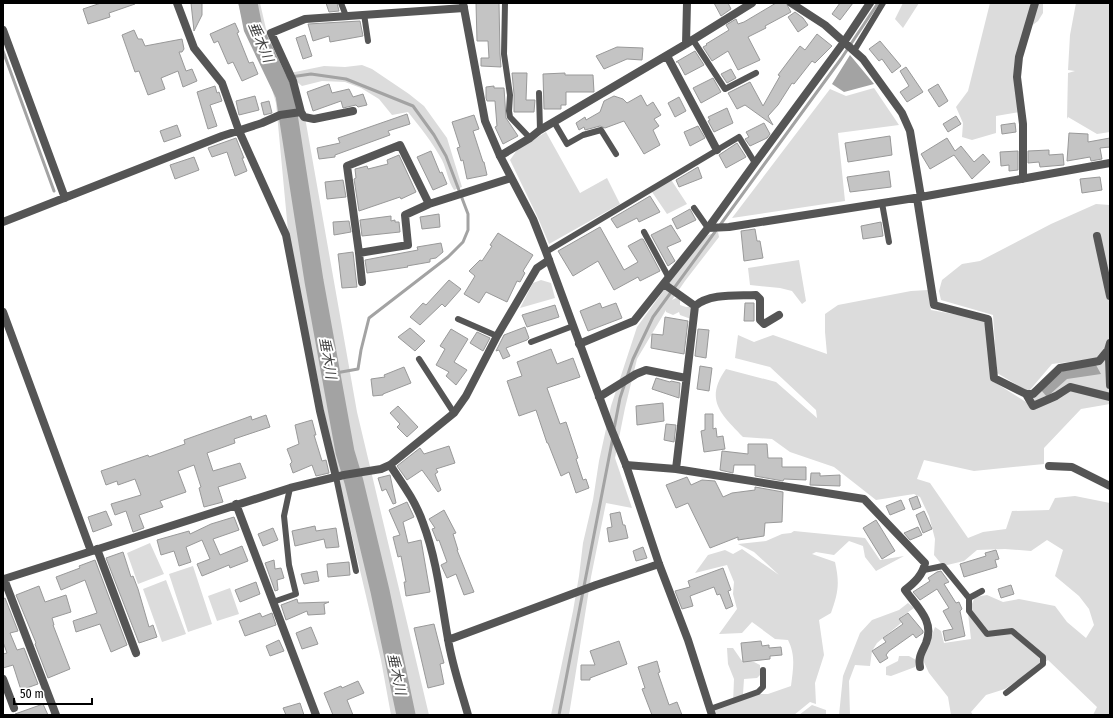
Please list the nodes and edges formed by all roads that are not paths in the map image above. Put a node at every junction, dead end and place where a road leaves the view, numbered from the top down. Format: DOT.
graph roads {
  1 [pos="177,3"];
  2 [pos="341,3"];
  3 [pos="505,3"];
  4 [pos="687,3"];
  5 [pos="752,3"];
  6 [pos="791,3"];
  7 [pos="870,3"];
  8 [pos="884,3"];
  9 [pos="1035,3"];
  10 [pos="464,5"];
  11 [pos="364,14"];
  12 [pos="346,16"];
  13 [pos="3,30"];
  14 [pos="368,41"];
  15 [pos="690,42"];
  16 [pos="845,43"];
  17 [pos="854,52"];
  18 [pos="667,56"];
  19 [pos="756,73"];
  20 [pos="539,93"];
  21 [pos="353,110"];
  22 [pos="301,112"];
  23 [pos="554,122"];
  24 [pos="540,130"];
  25 [pos="239,131"];
  26 [pos="530,138"];
  27 [pos="717,150"];
  28 [pos="616,154"];
  29 [pos="500,156"];
  30 [pos="754,163"];
  31 [pos="1110,163"];
  32 [pos="511,178"];
  33 [pos="1023,179"];
  34 [pos="65,198"];
  35 [pos="919,198"];
  36 [pos="882,203"];
  37 [pos="429,204"];
  38 [pos="694,208"];
  39 [pos="3,222"];
  40 [pos="708,228"];
  41 [pos="644,232"];
  42 [pos="1097,236"];
  43 [pos="889,242"];
  44 [pos="546,252"];
  45 [pos="359,253"];
  46 [pos="549,260"];
  47 [pos="362,282"];
  48 [pos="667,283"];
  49 [pos="1110,296"];
  50 [pos="695,306"];
  51 [pos="3,312"];
  52 [pos="778,315"];
  53 [pos="458,319"];
  54 [pos="573,326"];
  55 [pos="497,336"];
  56 [pos="531,342"];
  57 [pos="579,344"];
  58 [pos="1110,344"];
  59 [pos="1110,356"];
  60 [pos="418,359"];
  61 [pos="686,378"];
  62 [pos="1110,385"];
  63 [pos="1026,394"];
  64 [pos="599,397"];
  65 [pos="1110,397"];
  66 [pos="454,413"];
  67 [pos="390,464"];
  68 [pos="626,465"];
  69 [pos="1049,466"];
  70 [pos="676,469"];
  71 [pos="340,476"];
  72 [pos="1110,486"];
  73 [pos="290,488"];
  74 [pos="236,504"];
  75 [pos="94,550"];
  76 [pos="659,564"];
  77 [pos="924,570"];
  78 [pos="356,571"];
  79 [pos="3,579"];
  80 [pos="982,592"];
  81 [pos="970,598"];
  82 [pos="273,602"];
  83 [pos="448,640"];
  84 [pos="136,653"];
  85 [pos="920,667"];
  86 [pos="763,670"];
  87 [pos="3,679"];
  88 [pos="1006,693"];
  89 [pos="14,708"];
  90 [pos="711,712"];
  91 [pos="56,715"];
  92 [pos="316,715"];
  93 [pos="468,715"];
  1 -- 25 [label="street"];
  2 -- 12 [label="lane"];
  3 -- 26 [label="lane"];
  4 -- 15 [label="street"];
  5 -- 15 [label="street"];
  6 -- 16 [label="street"];
  7 -- 16 [label="street"];
  8 -- 17 [label="lane"];
  9 -- 33 [label="street"];
  10 -- 11 [label="street"];
  10 -- 29 [label="street"];
  11 -- 12 [label="street"];
  11 -- 14 [label="lane"];
  12 -- 22 [label="street"];
  13 -- 34 [label="street"];
  15 -- 18 [label="street"];
  15 -- 19 [label="lane"];
  16 -- 17 [label="street"];
  16 -- 30 [label="street"];
  17 -- 35 [label="street"];
  18 -- 23 [label="street"];
  18 -- 27 [label="street"];
  20 -- 24 [label="lane"];
  21 -- 22 [label="street"];
  22 -- 25 [label="street"];
  23 -- 24 [label="street"];
  23 -- 28 [label="lane"];
  24 -- 26 [label="street"];
  25 -- 34 [label="street"];
  25 -- 71 [label="street"];
  26 -- 29 [label="street"];
  27 -- 30 [label="lane"];
  27 -- 44 [label="lane"];
  29 -- 32 [label="street"];
  30 -- 40 [label="street"];
  31 -- 33 [label="street"];
  32 -- 37 [label="street"];
  32 -- 44 [label="street"];
  33 -- 35 [label="street"];
  34 -- 39 [label="street"];
  35 -- 36 [label="street"];
  35 -- 63 [label="street"];
  36 -- 40 [label="street"];
  36 -- 43 [label="lane"];
  37 -- 45 [label="street"];
  37 -- 45 [label="street"];
  38 -- 40 [label="lane"];
  40 -- 48 [label="street"];
  41 -- 48 [label="lane"];
  42 -- 49 [label="street"];
  44 -- 46 [label="street"];
  45 -- 47 [label="street"];
  46 -- 54 [label="street"];
  46 -- 55 [label="street"];
  48 -- 50 [label="street"];
  48 -- 57 [label="street"];
  50 -- 52 [label="street"];
  50 -- 61 [label="street"];
  51 -- 75 [label="street"];
  53 -- 55 [label="lane"];
  54 -- 56 [label="lane"];
  54 -- 57 [label="street"];
  55 -- 66 [label="street"];
  57 -- 64 [label="street"];
  58 -- 63 [label="street"];
  59 -- 62 [label="street"];
  60 -- 66 [label="lane"];
  61 -- 64 [label="street"];
  61 -- 70 [label="street"];
  63 -- 65 [label="street"];
  64 -- 68 [label="street"];
  66 -- 67 [label="street"];
  67 -- 71 [label="street"];
  67 -- 83 [label="street"];
  68 -- 70 [label="street"];
  68 -- 76 [label="street"];
  69 -- 72 [label="street"];
  70 -- 77 [label="street"];
  71 -- 73 [label="street"];
  71 -- 78 [label="lane"];
  73 -- 74 [label="street"];
  73 -- 82 [label="lane"];
  74 -- 75 [label="street"];
  74 -- 82 [label="street"];
  75 -- 79 [label="street"];
  75 -- 84 [label="street"];
  76 -- 83 [label="street"];
  76 -- 90 [label="street"];
  77 -- 81 [label="lane"];
  77 -- 85 [label="street"];
  79 -- 91 [label="street"];
  80 -- 81 [label="lane"];
  81 -- 88 [label="lane"];
  82 -- 92 [label="street"];
  83 -- 93 [label="street"];
  86 -- 90 [label="lane"];
  87 -- 89 [label="street"];
}
